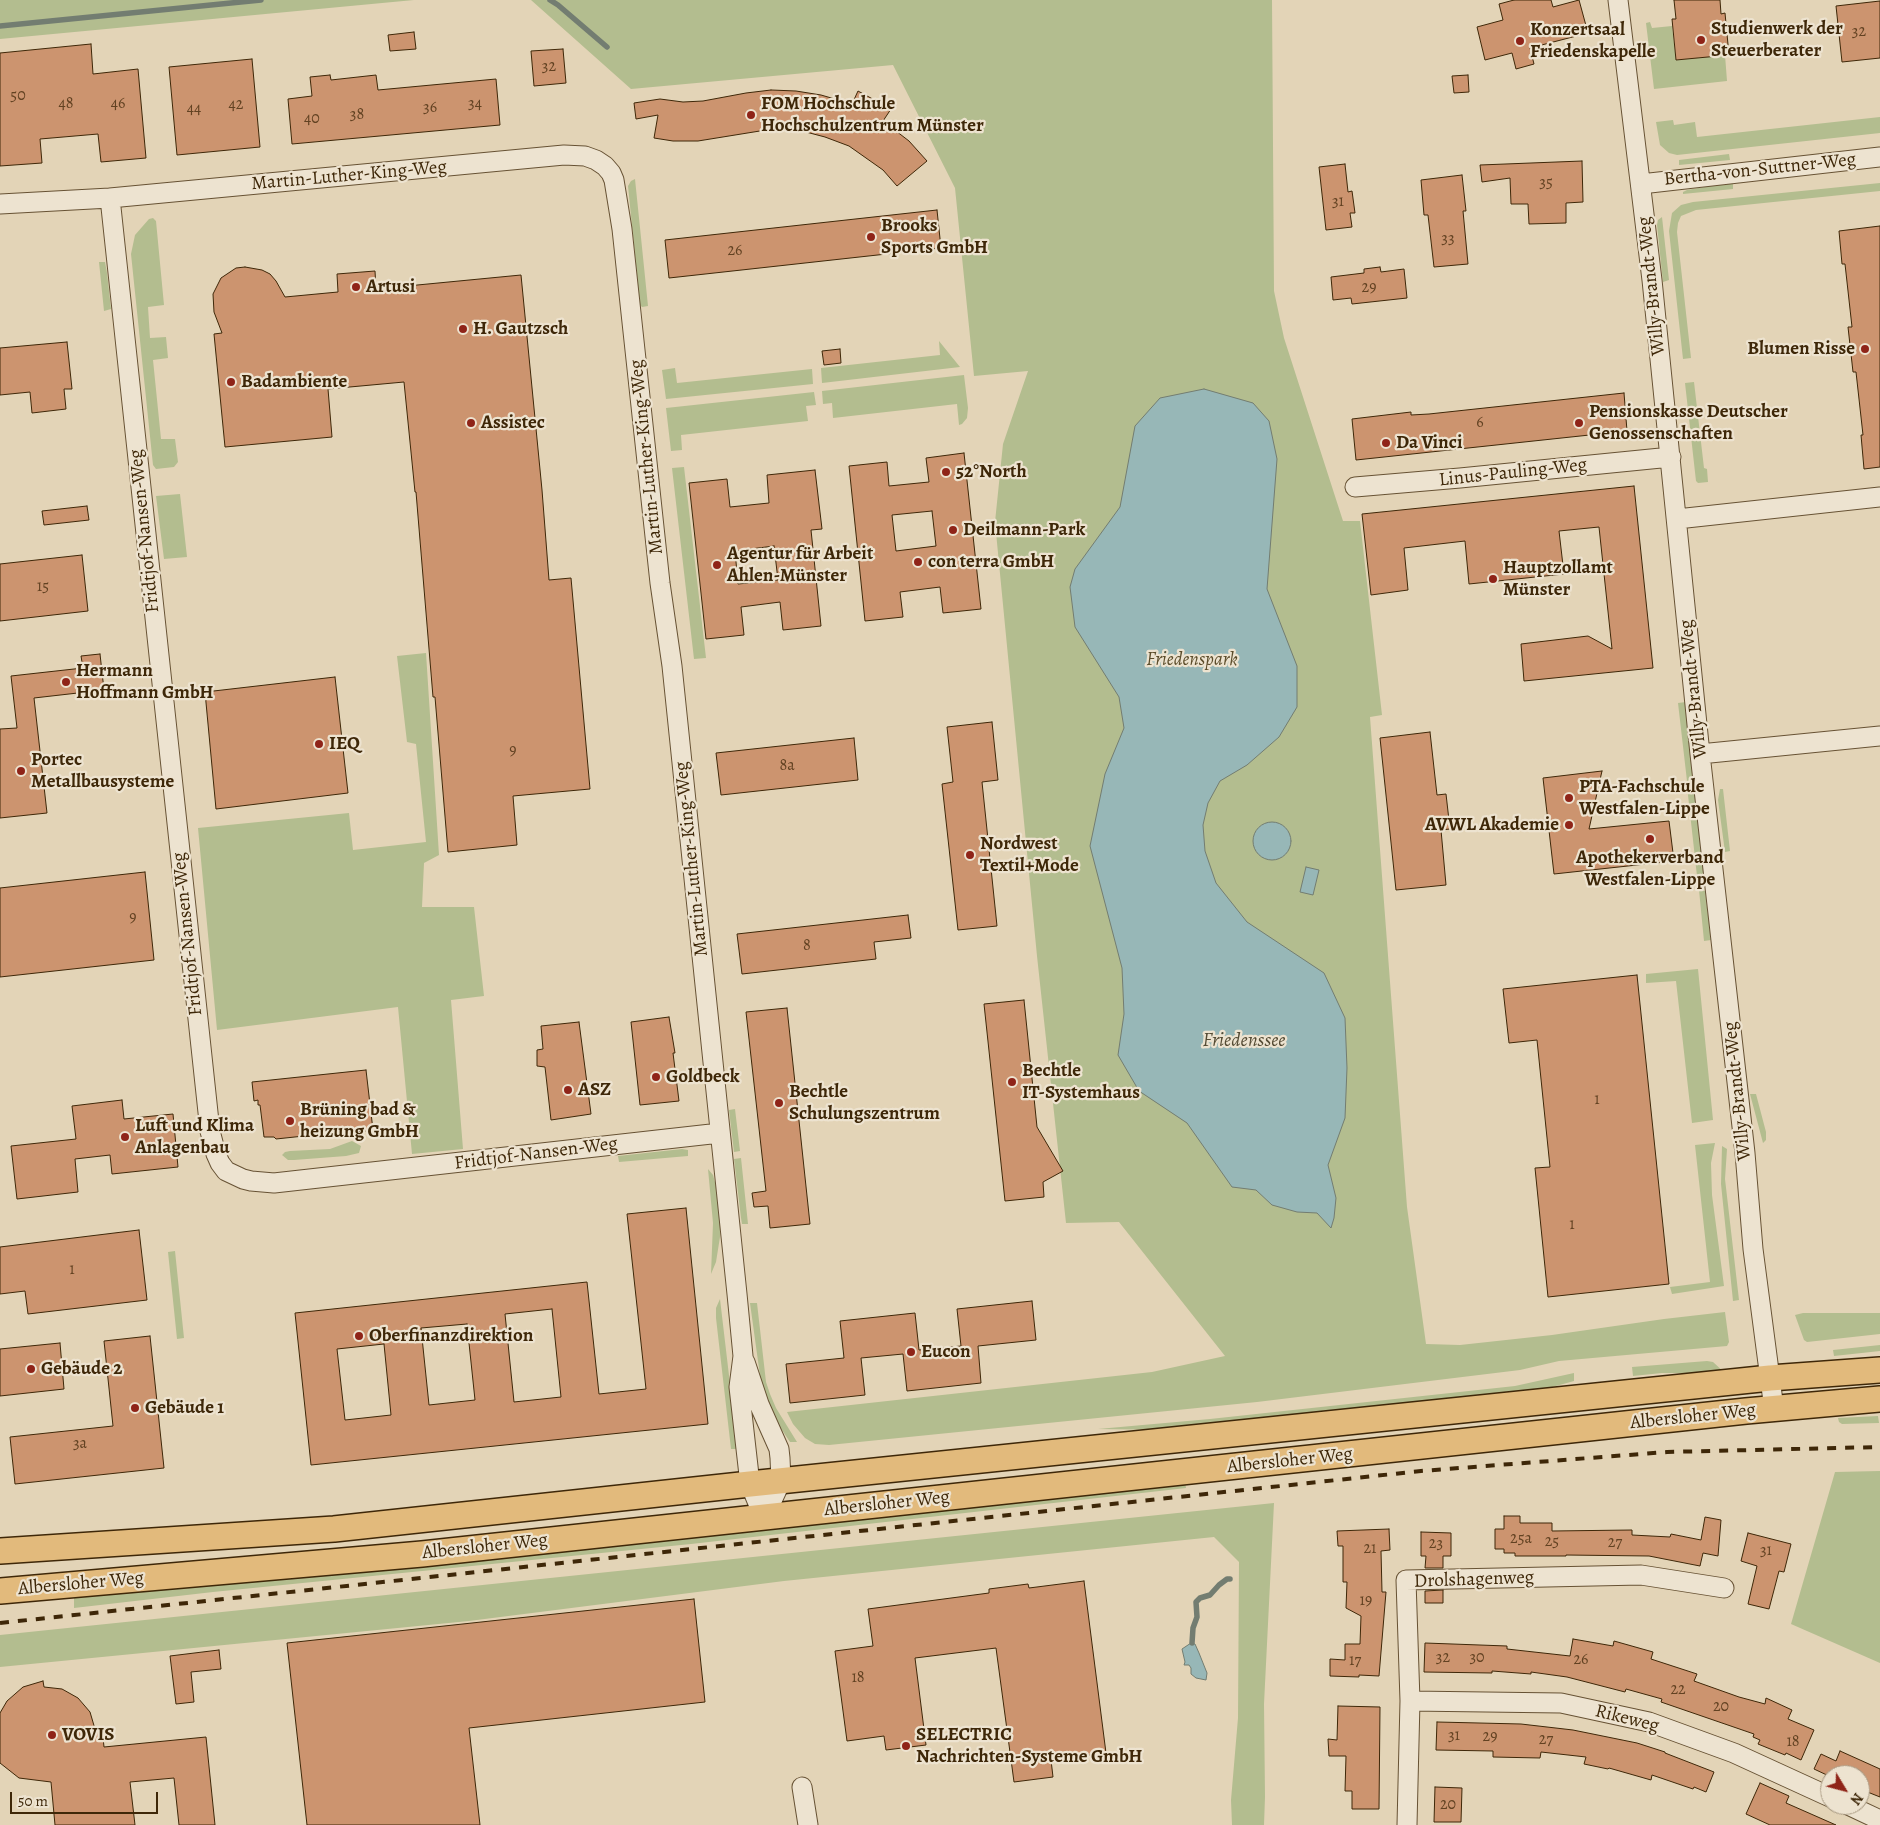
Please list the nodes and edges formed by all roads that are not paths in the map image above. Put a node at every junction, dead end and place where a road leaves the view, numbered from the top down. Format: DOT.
graph roads {
  1 [pos="1618,0"];
  2 [pos="1880,156"];
  3 [pos="1640,184"];
  4 [pos="110,198"];
  5 [pos="0,204"];
  6 [pos="1671,457"];
  7 [pos="1355,487"];
  8 [pos="1880,497"];
  9 [pos="1677,520"];
  10 [pos="1880,736"];
  11 [pos="1700,754"];
  12 [pos="720,1133"];
  13 [pos="743,1356"];
  14 [pos="1880,1370"];
  15 [pos="1770,1378"];
  16 [pos="1880,1399"];
  17 [pos="1774,1409"];
  18 [pos="781,1481"];
  19 [pos="750,1484"];
  20 [pos="764,1518"];
  21 [pos="5,1548"];
  22 [pos="1724,1588"];
  23 [pos="0,1591"];
  24 [pos="1410,1701"];
  25 [pos="802,1787"];
  26 [pos="1820,1792"];
  27 [pos="808,1825"];
  28 [pos="1406,1825"];
  1 -- 3 [label="street, Willy-Brandt-Weg"];
  2 -- 3 [label="street, Bertha-von-Suttner-Weg"];
  3 -- 6 [label="street, Willy-Brandt-Weg"];
  4 -- 5 [label="street, Martin-Luther-King-Weg"];
  4 -- 12 [label="street, Martin-Luther-King-Weg"];
  4 -- 12 [label="street, Fridtjof-Nansen-Weg"];
  6 -- 7 [label="street, Linus-Pauling-Weg"];
  6 -- 9 [label="street, Willy-Brandt-Weg"];
  8 -- 9 [label="street"];
  9 -- 11 [label="street, Willy-Brandt-Weg"];
  10 -- 11 [label="street"];
  11 -- 15 [label="street, Willy-Brandt-Weg"];
  12 -- 13 [label="street, Martin-Luther-King-Weg"];
  13 -- 18 [label="street, Martin-Luther-King-Weg"];
  13 -- 19 [label="street, Martin-Luther-King-Weg"];
  14 -- 15 [label="main road, Albersloher Weg"];
  15 -- 17 [label="street, Albersloher Weg"];
  15 -- 18 [label="main road, Albersloher Weg"];
  16 -- 17 [label="main road, Albersloher Weg"];
  17 -- 20 [label="main road, Albersloher Weg"];
  18 -- 19 [label="main road, Albersloher Weg"];
  18 -- 20 [label="street, Martin-Luther-King-Weg"];
  19 -- 20 [label="street, Martin-Luther-King-Weg"];
  19 -- 21 [label="main road, Albersloher Weg"];
  20 -- 23 [label="main road, Albersloher Weg"];
  22 -- 24 [label="street, Drolshagenweg"];
  24 -- 26 [label="street, Rikeweg"];
  24 -- 28 [label="street, Drolshagenweg"];
  25 -- 27 [label="street"];
}
